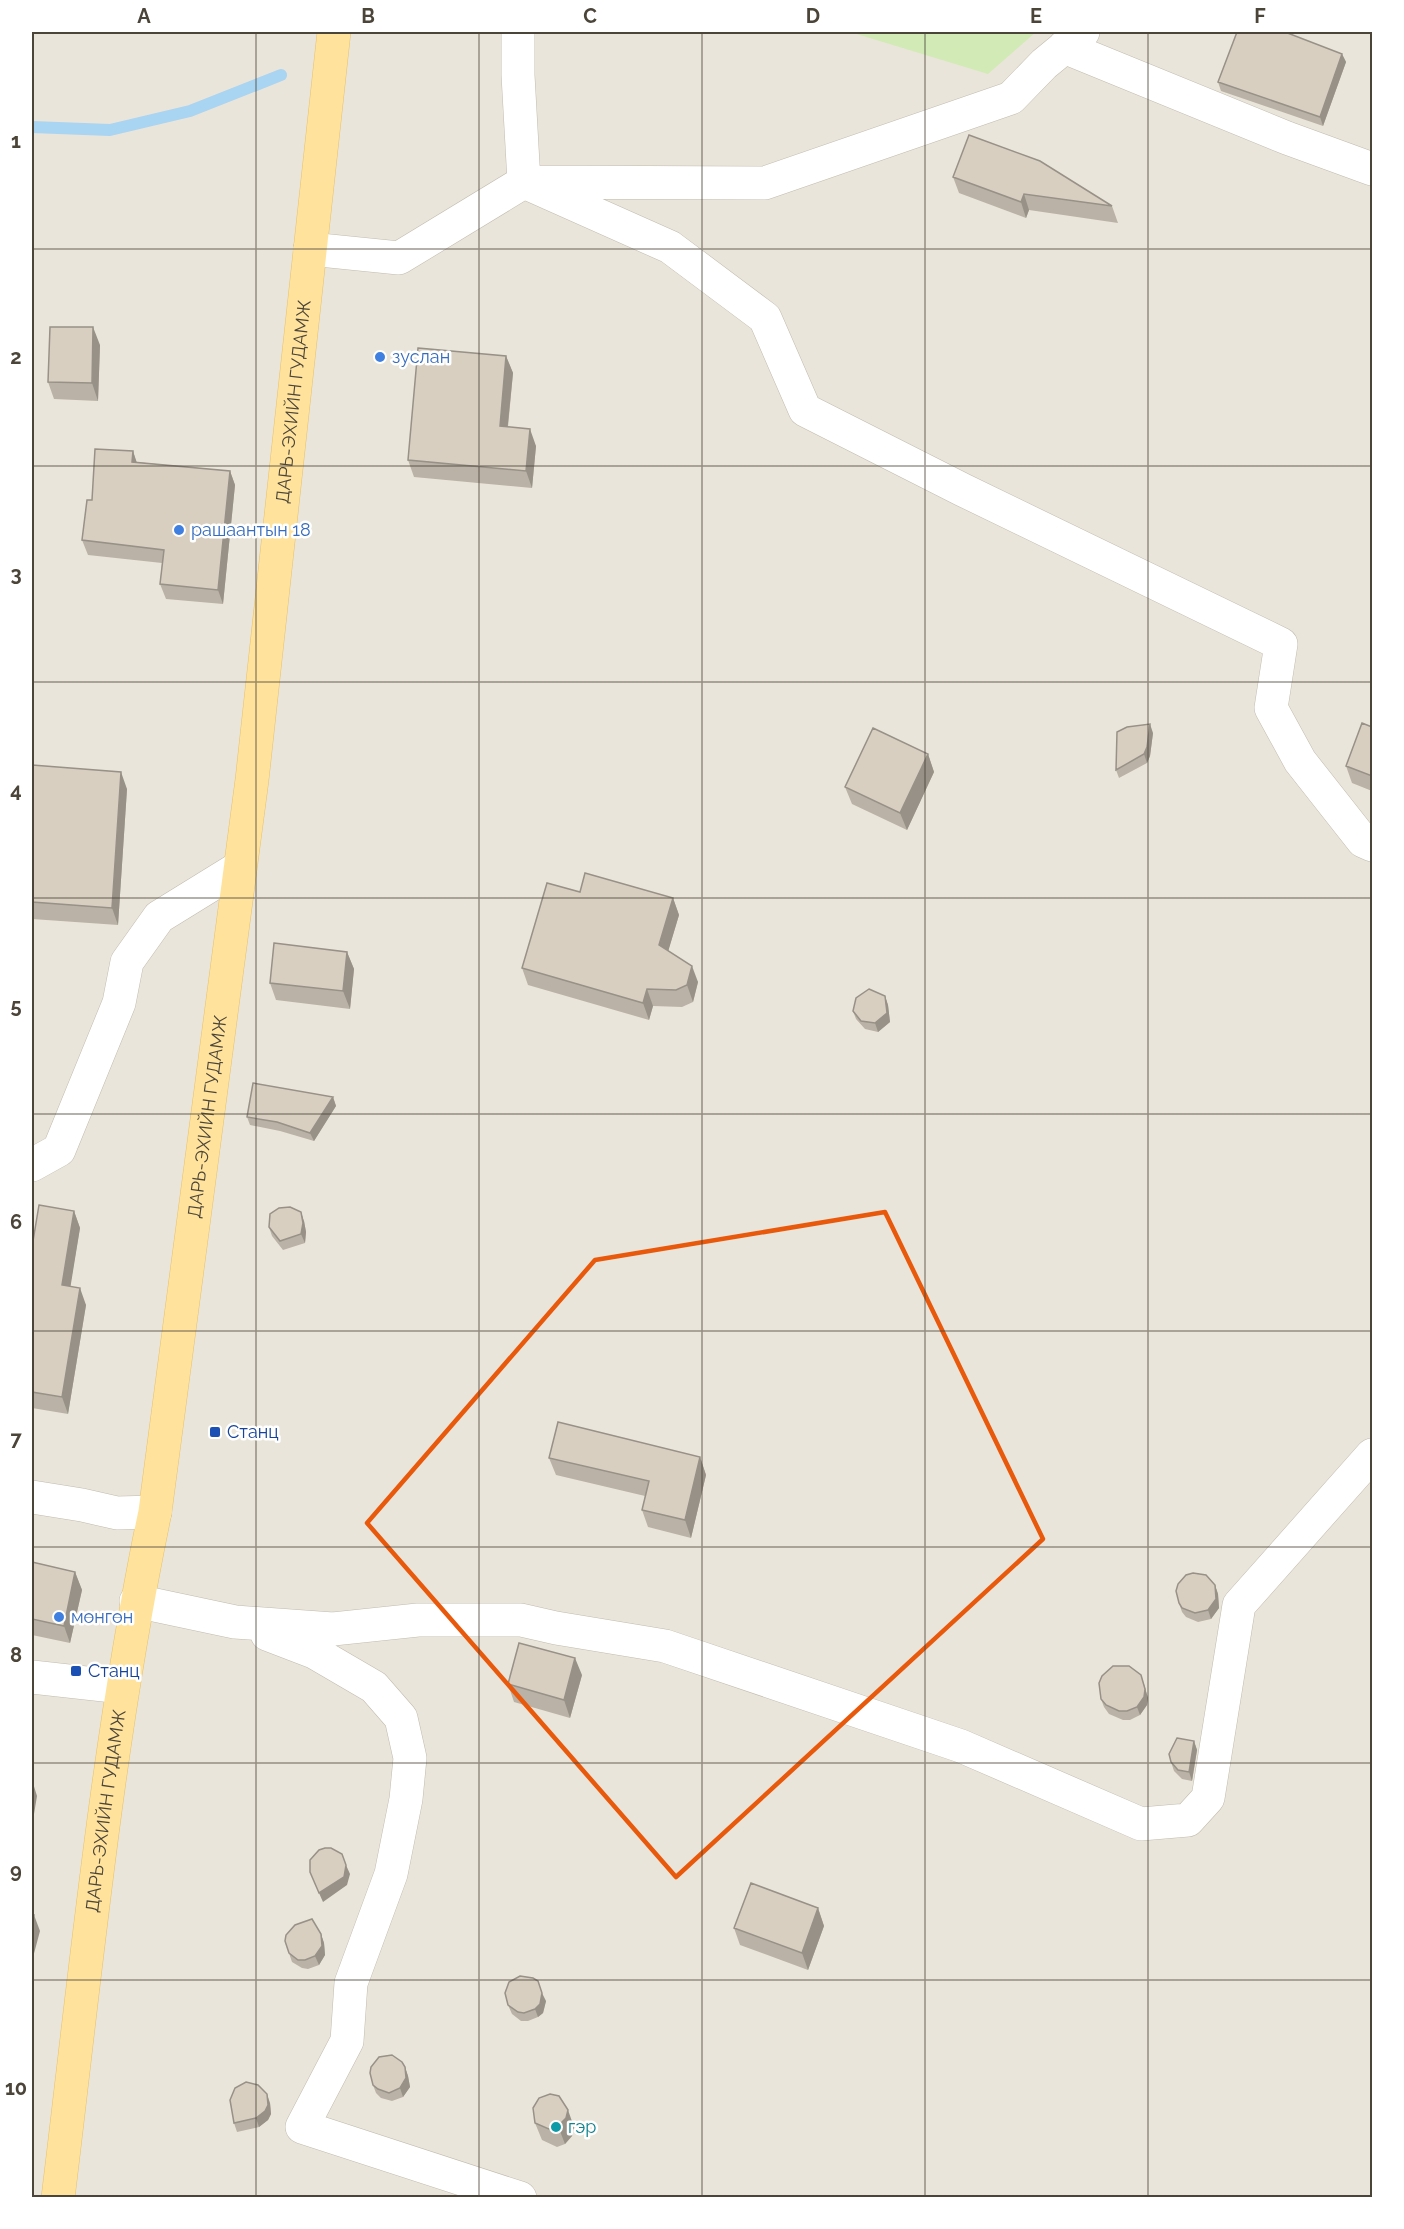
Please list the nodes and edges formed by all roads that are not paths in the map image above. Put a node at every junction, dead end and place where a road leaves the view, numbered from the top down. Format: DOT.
graph roads {
  1 [pos="334,32"];
  2 [pos="518,32"];
  3 [pos="1074,39"];
  4 [pos="1372,169"];
  5 [pos="524,182"];
  6 [pos="310,249"];
  7 [pos="1372,845"];
  8 [pos="240,867"];
  9 [pos="32,1165"];
  10 [pos="1372,1455"];
  11 [pos="32,1497"];
  12 [pos="155,1512"];
  13 [pos="136,1601"];
  14 [pos="235,1622"];
  15 [pos="32,1677"];
  16 [pos="122,1687"];
  17 [pos="58,2198"];
  18 [pos="519,2198"];
  1 -- 6 [label="main road, ДАРЬ-ЭХИЙН ГУДАМЖ"];
  2 -- 5 [label="street"];
  3 -- 4 [label="street"];
  3 -- 5 [label="street"];
  5 -- 6 [label="street"];
  5 -- 7 [label="street"];
  6 -- 8 [label="main road, ДАРЬ-ЭХИЙН ГУДАМЖ"];
  8 -- 9 [label="street"];
  8 -- 12 [label="main road, ДАРЬ-ЭХИЙН ГУДАМЖ"];
  10 -- 14 [label="street"];
  11 -- 12 [label="street"];
  12 -- 13 [label="main road, ДАРЬ-ЭХИЙН ГУДАМЖ"];
  13 -- 14 [label="street"];
  13 -- 16 [label="main road, ДАРЬ-ЭХИЙН ГУДАМЖ"];
  14 -- 18 [label="street"];
  15 -- 16 [label="street"];
  16 -- 17 [label="main road, ДАРЬ-ЭХИЙН ГУДАМЖ"];
}
